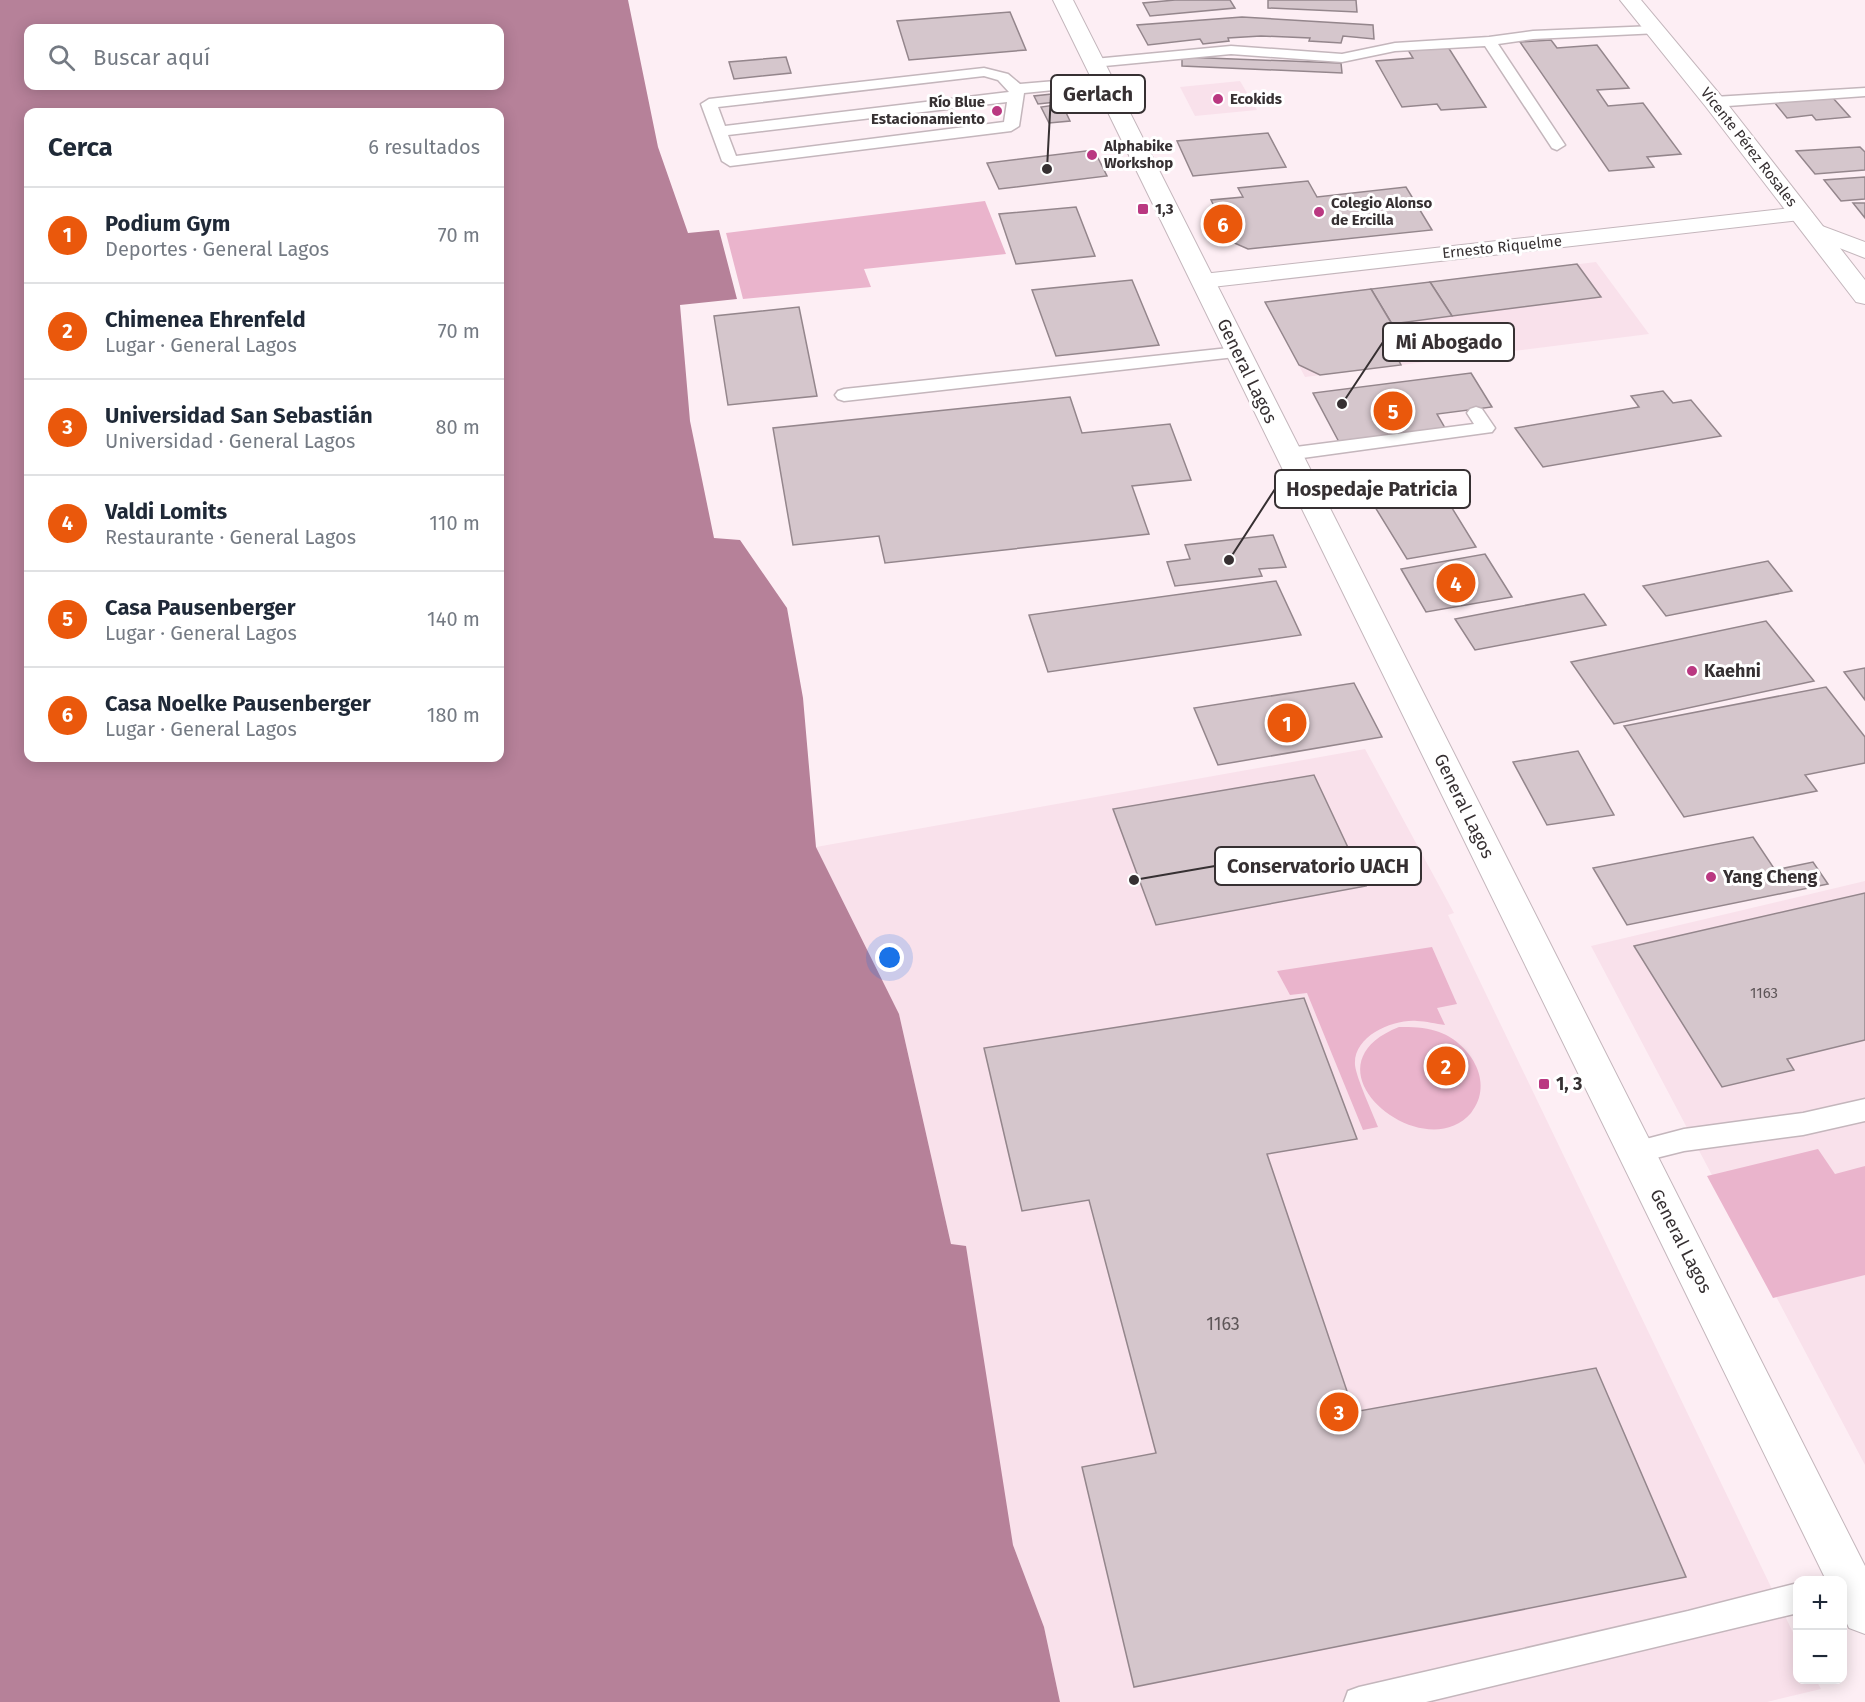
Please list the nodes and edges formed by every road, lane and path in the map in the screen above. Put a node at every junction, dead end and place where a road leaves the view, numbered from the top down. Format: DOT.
graph roads {
  1 [pos="1063,0"];
  2 [pos="1629,0"];
  3 [pos="1654,30"];
  4 [pos="1489,41"];
  5 [pos="1099,72"];
  6 [pos="1017,92"];
  7 [pos="1865,92"];
  8 [pos="1714,102"];
  9 [pos="719,130"];
  10 [pos="1557,145"];
  11 [pos="1808,222"];
  12 [pos="1865,251"];
  13 [pos="1203,281"];
  14 [pos="1865,297"];
  15 [pos="1238,352"];
  16 [pos="844,395"];
  17 [pos="1476,413"];
  18 [pos="1288,454"];
  19 [pos="1865,1110"];
  20 [pos="1636,1152"];
  21 [pos="1854,1597"];
  22 [pos="1793,1599"];
  23 [pos="1359,1702"];
  1 -- 5 [label="main road, General Lagos"];
  2 -- 3 [label="main road, Vicente Pérez Rosales"];
  3 -- 4 [label="lane"];
  3 -- 8 [label="main road, Vicente Pérez Rosales"];
  4 -- 5 [label="lane"];
  4 -- 10 [label="lane"];
  5 -- 6 [label="lane"];
  5 -- 13 [label="main road, General Lagos"];
  6 -- 9 [label="lane"];
  6 -- 9 [label="lane"];
  6 -- 9 [label="lane"];
  7 -- 8 [label="lane"];
  8 -- 11 [label="main road, Vicente Pérez Rosales"];
  11 -- 12 [label="main road, Ernesto Riquelme"];
  11 -- 13 [label="main road, Ernesto Riquelme"];
  11 -- 14 [label="main road, Vicente Pérez Rosales"];
  13 -- 15 [label="main road, General Lagos"];
  15 -- 16 [label="lane"];
  15 -- 18 [label="main road, General Lagos"];
  17 -- 18 [label="lane"];
  18 -- 20 [label="main road, General Lagos"];
  19 -- 20 [label="lane"];
  20 -- 21 [label="main road, General Lagos"];
  22 -- 23 [label="lane"];
}
